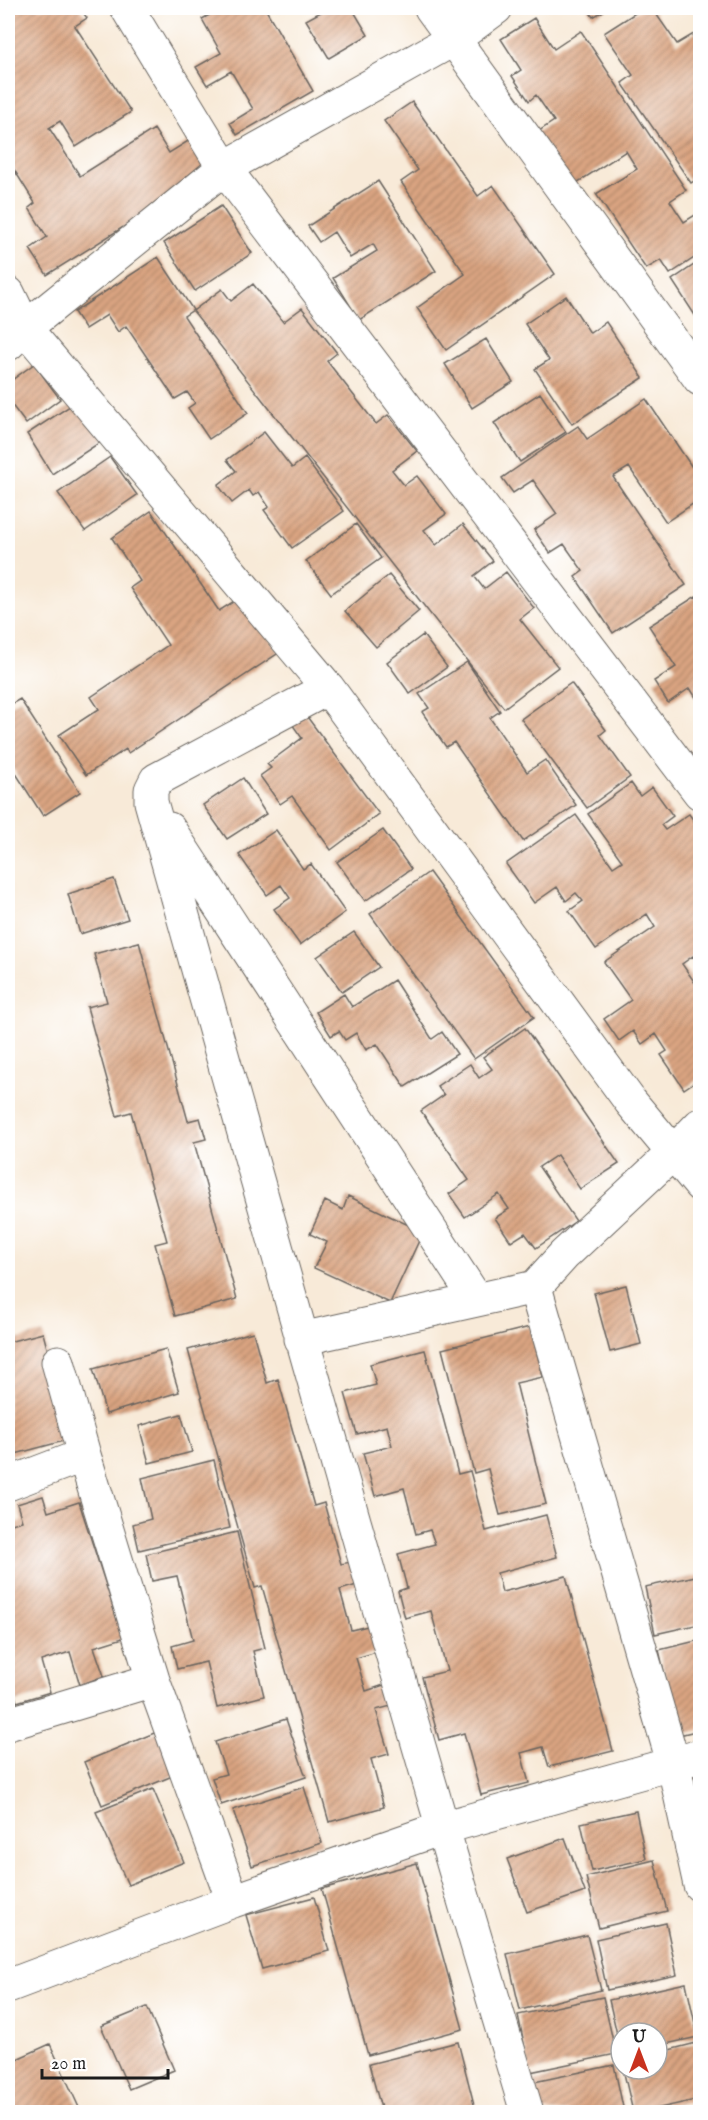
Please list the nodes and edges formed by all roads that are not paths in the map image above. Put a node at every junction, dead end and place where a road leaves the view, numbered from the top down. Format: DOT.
graph roads {
  1 [pos="127,8"];
  2 [pos="431,8"];
  3 [pos="496,8"];
  4 [pos="454,39"];
  5 [pos="224,168"];
  6 [pos="8,293"];
  7 [pos="16,336"];
  8 [pos="700,379"];
  9 [pos="328,688"];
  10 [pos="700,793"];
  11 [pos="151,802"];
  12 [pos="700,1125"];
  13 [pos="673,1153"];
  14 [pos="700,1185"];
  15 [pos="535,1287"];
  16 [pos="476,1299"];
  17 [pos="301,1340"];
  18 [pos="58,1362"];
  19 [pos="84,1455"];
  20 [pos="8,1484"];
  21 [pos="153,1680"];
  22 [pos="8,1724"];
  23 [pos="686,1759"];
  24 [pos="442,1828"];
  25 [pos="700,1886"];
  26 [pos="233,1901"];
  27 [pos="8,1986"];
  28 [pos="527,2112"];
  1 -- 5 [label="street"];
  2 -- 4 [label="street"];
  3 -- 4 [label="street"];
  4 -- 5 [label="street"];
  4 -- 8 [label="street"];
  5 -- 7 [label="street"];
  5 -- 10 [label="street"];
  6 -- 7 [label="street"];
  7 -- 9 [label="street"];
  9 -- 11 [label="street"];
  9 -- 13 [label="street"];
  11 -- 16 [label="street"];
  11 -- 17 [label="street"];
  12 -- 13 [label="street"];
  13 -- 14 [label="street"];
  13 -- 15 [label="street"];
  15 -- 16 [label="street"];
  15 -- 23 [label="street"];
  16 -- 17 [label="street"];
  17 -- 24 [label="street"];
  18 -- 19 [label="street"];
  19 -- 20 [label="street"];
  19 -- 21 [label="street"];
  21 -- 22 [label="street"];
  21 -- 26 [label="street"];
  23 -- 24 [label="street"];
  23 -- 25 [label="street"];
  24 -- 26 [label="street"];
  24 -- 28 [label="street"];
  26 -- 27 [label="street"];
}
